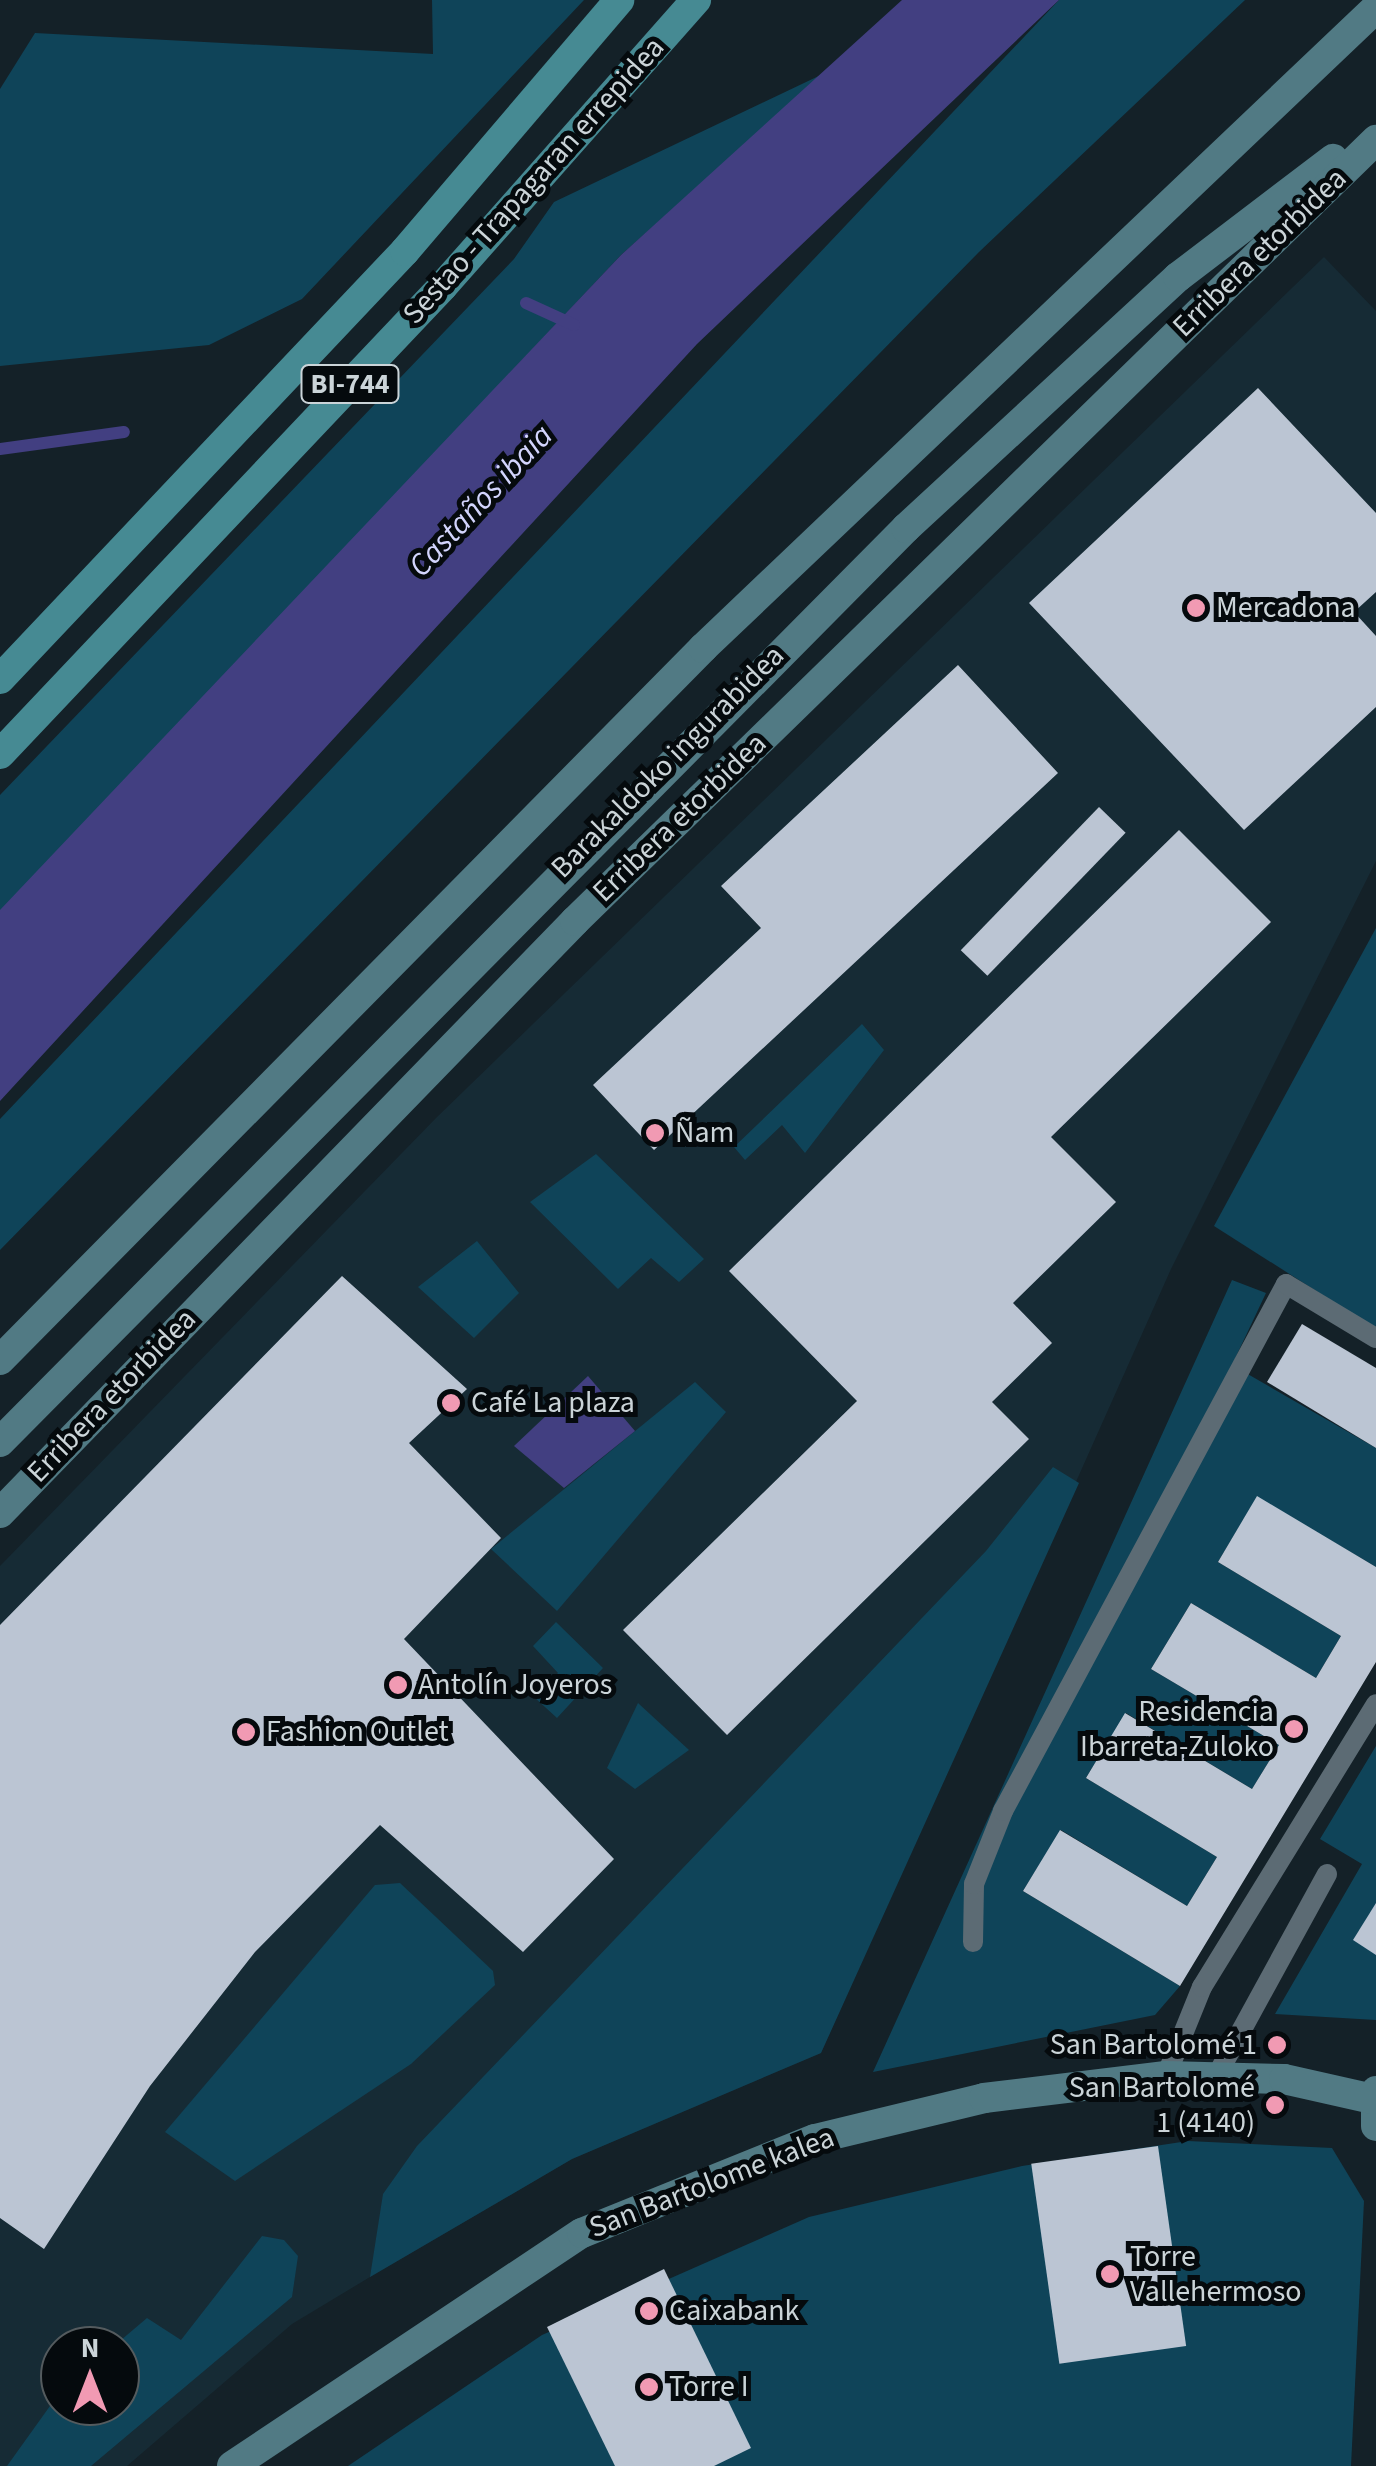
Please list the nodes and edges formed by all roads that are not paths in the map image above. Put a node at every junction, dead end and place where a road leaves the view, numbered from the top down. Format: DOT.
graph roads {
  1 [pos="620,0"];
  2 [pos="696,0"];
  3 [pos="1376,8"];
  4 [pos="1376,126"];
  5 [pos="1376,140"];
  6 [pos="0,678"];
  7 [pos="0,754"];
  8 [pos="1376,1338"];
  9 [pos="0,1360"];
  10 [pos="0,1442"];
  11 [pos="0,1513"];
  12 [pos="1376,1704"];
  13 [pos="1327,1874"];
  14 [pos="973,1942"];
  15 [pos="1216,2075"];
  16 [pos="1166,2076"];
  17 [pos="1375,2105"];
  18 [pos="232,2466"];
  1 -- 6 [label="main road, Sestao - Trapagaran errepidea / BI-744"];
  2 -- 7 [label="main road, Sestao - Trapagaran errepidea / BI-744"];
  3 -- 9 [label="street"];
  4 -- 10 [label="street, Barakaldoko ingurabidea"];
  5 -- 11 [label="street, Erribera etorbidea"];
  8 -- 14 [label="lane"];
  12 -- 16 [label="lane"];
  13 -- 15 [label="lane"];
  15 -- 16 [label="street, San Bartolome kalea"];
  15 -- 17 [label="street, San Bartolome kalea"];
  16 -- 18 [label="street, San Bartolome kalea"];
}
